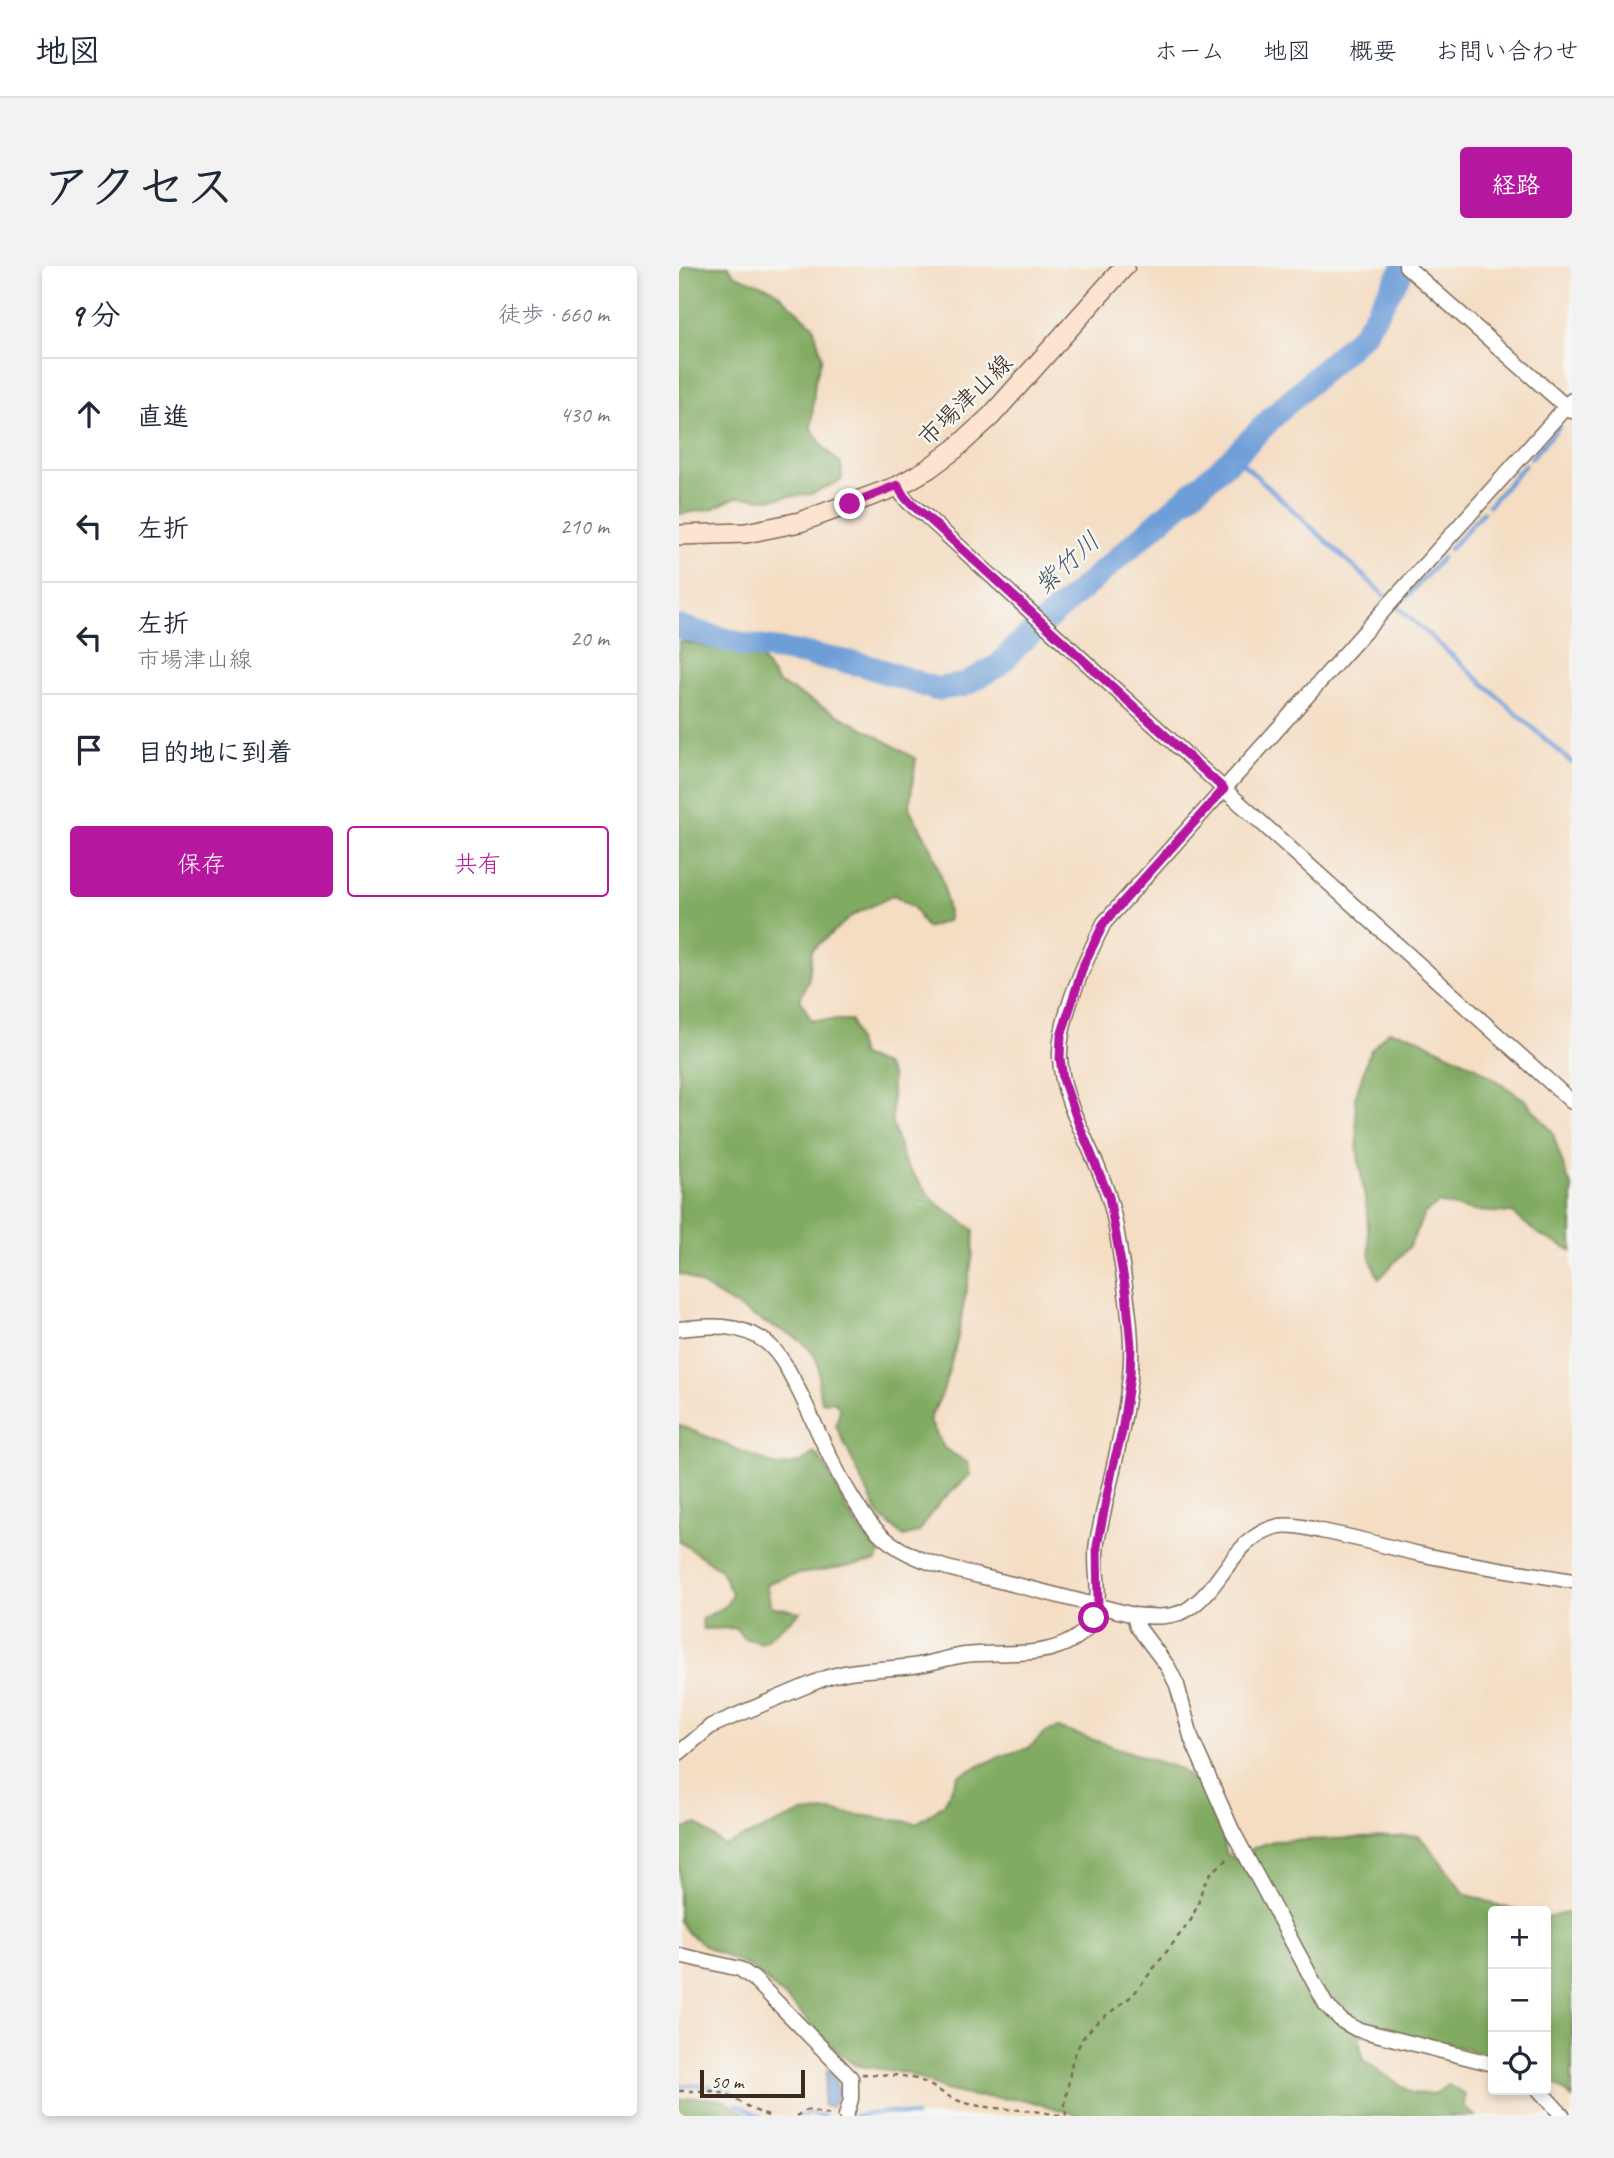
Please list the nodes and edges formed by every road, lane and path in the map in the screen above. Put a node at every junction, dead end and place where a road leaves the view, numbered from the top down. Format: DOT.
graph roads {
  1 [pos="1125,266"];
  2 [pos="1408,268"];
  3 [pos="1570,406"];
  4 [pos="898,485"];
  5 [pos="679,535"];
  6 [pos="1224,789"];
  7 [pos="1572,1102"];
  8 [pos="679,1329"];
  9 [pos="1572,1581"];
  10 [pos="1098,1606"];
  11 [pos="1134,1615"];
  12 [pos="679,1753"];
  13 [pos="1241,1848"];
  14 [pos="679,1955"];
  15 [pos="1488,2063"];
  16 [pos="848,2074"];
  17 [pos="679,2091"];
  18 [pos="1544,2095"];
  19 [pos="768,2116"];
  20 [pos="796,2116"];
  21 [pos="834,2116"];
  22 [pos="846,2116"];
  23 [pos="1064,2116"];
  24 [pos="1563,2116"];
  1 -- 4 [label="main road, 市場津山線"];
  2 -- 3 [label="street"];
  3 -- 6 [label="street"];
  4 -- 5 [label="main road, 市場津山線"];
  4 -- 6 [label="street"];
  6 -- 7 [label="street"];
  6 -- 10 [label="street"];
  8 -- 10 [label="street"];
  9 -- 11 [label="street"];
  10 -- 11 [label="street"];
  10 -- 12 [label="street"];
  11 -- 13 [label="street"];
  13 -- 15 [label="street"];
  13 -- 23 [label="path"];
  14 -- 16 [label="street"];
  16 -- 22 [label="street"];
  16 -- 23 [label="path"];
  17 -- 19 [label="path"];
  18 -- 24 [label="street"];
  20 -- 21 [label="path"];
}
